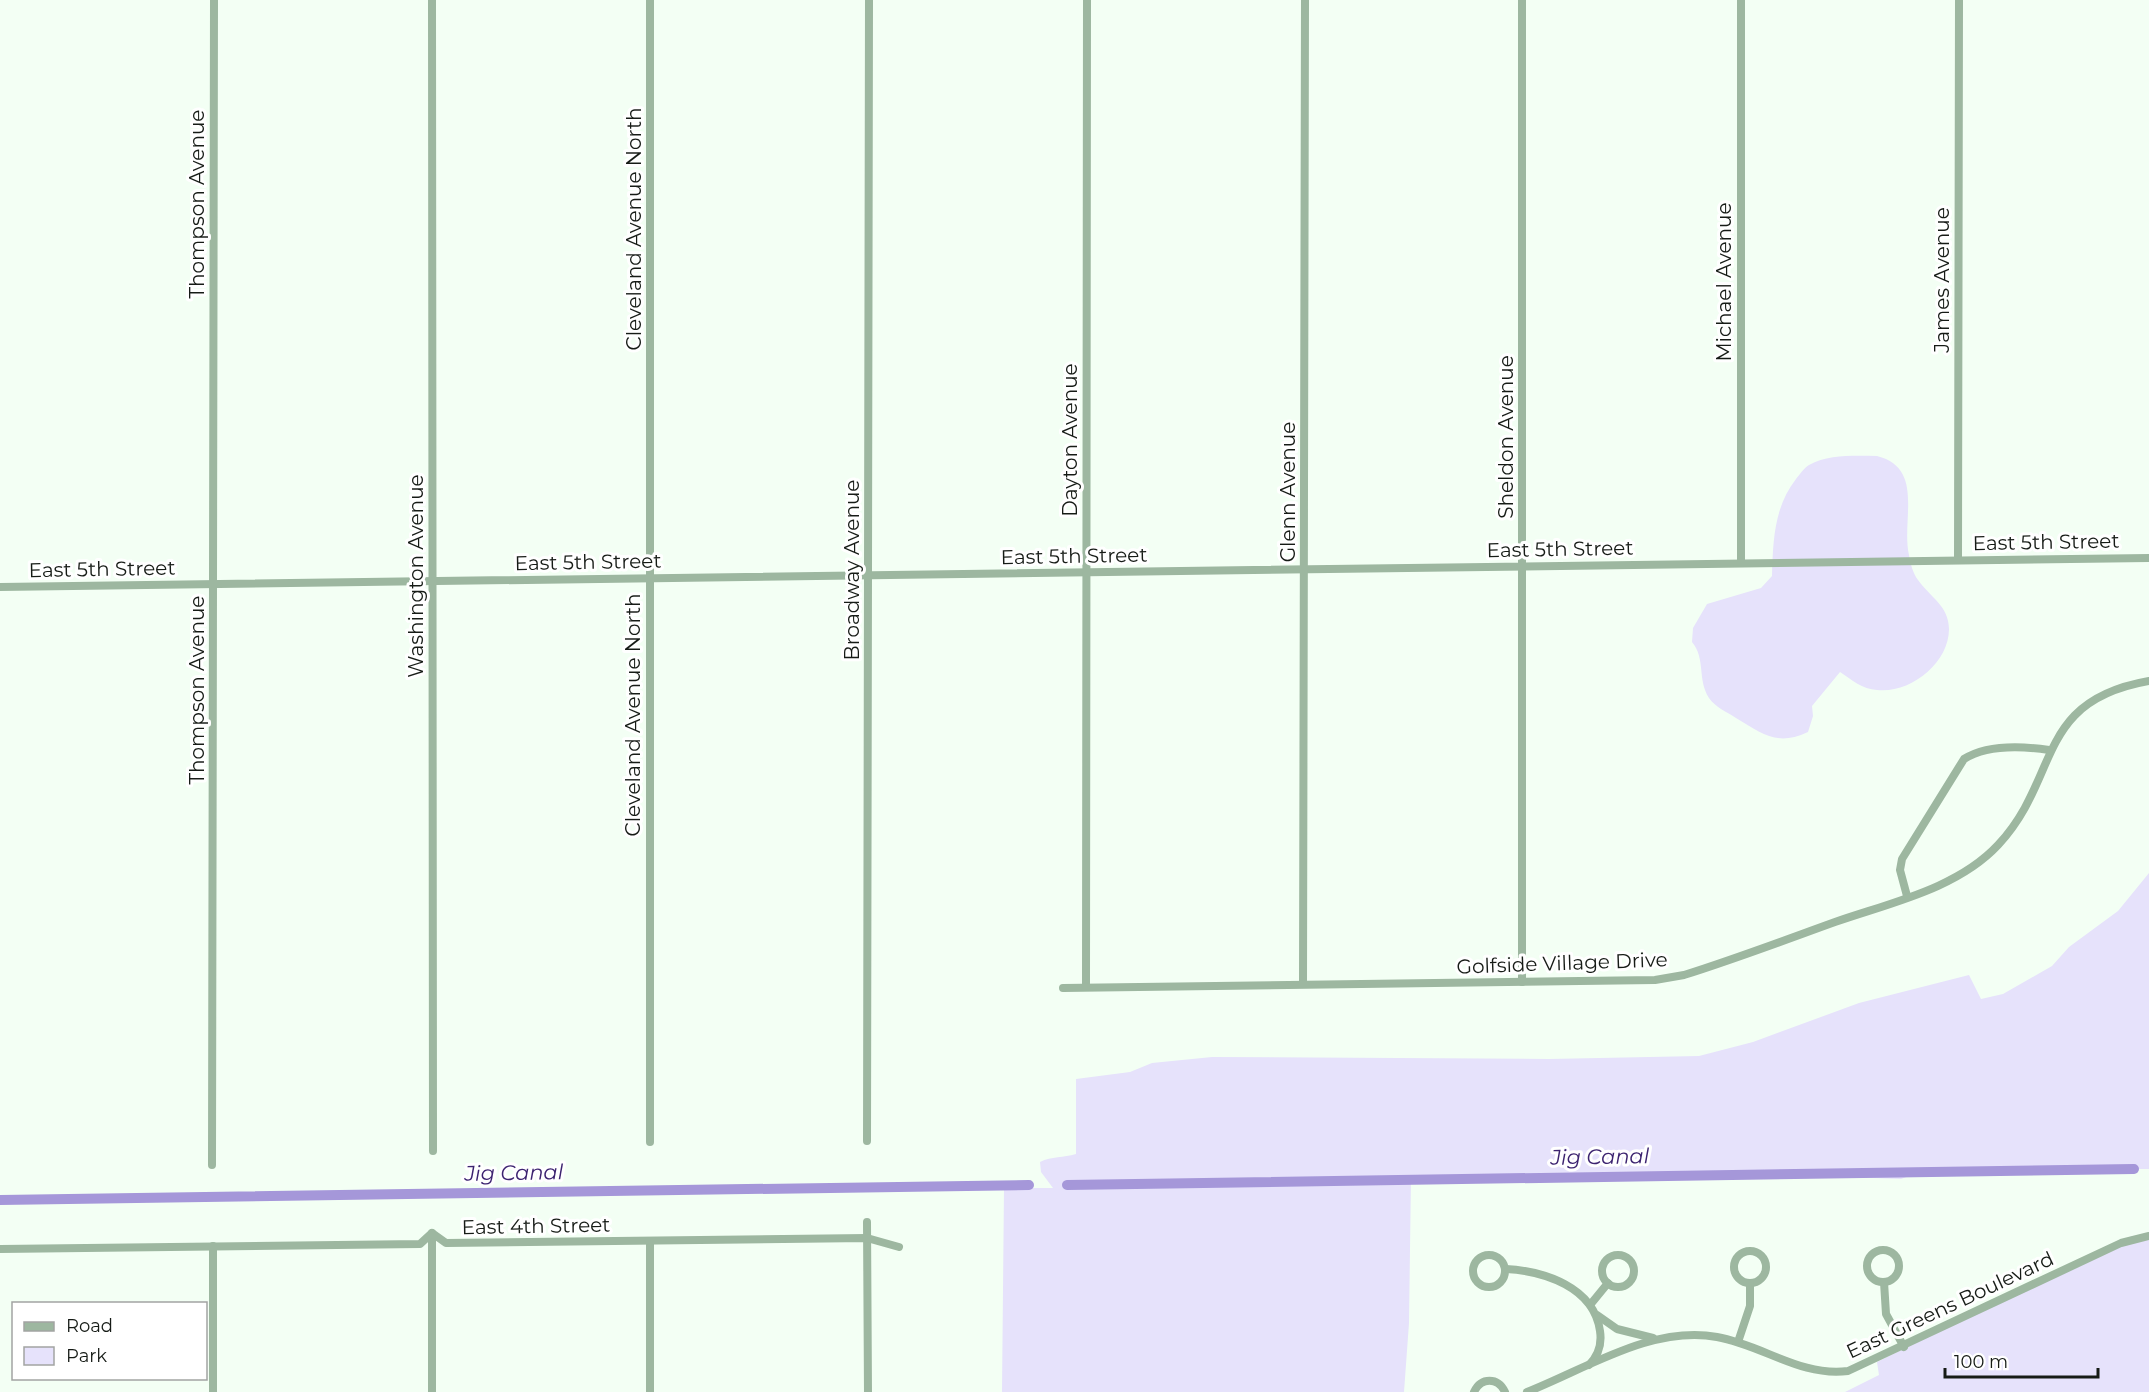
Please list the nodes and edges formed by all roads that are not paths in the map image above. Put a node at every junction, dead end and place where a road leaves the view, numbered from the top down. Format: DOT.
graph roads {
  1 [pos="214,0"];
  2 [pos="432,0"];
  3 [pos="650,0"];
  4 [pos="869,0"];
  5 [pos="1087,0"];
  6 [pos="1305,0"];
  7 [pos="1522,0"];
  8 [pos="1741,0"];
  9 [pos="1959,0"];
  10 [pos="2149,558"];
  11 [pos="1958,560"];
  12 [pos="1741,563"];
  13 [pos="1522,566"];
  14 [pos="1304,569"];
  15 [pos="1086,572"];
  16 [pos="868,575"];
  17 [pos="650,578"];
  18 [pos="432,581"];
  19 [pos="213,584"];
  20 [pos="0,587"];
  21 [pos="2149,681"];
  22 [pos="2049,750"];
  23 [pos="1907,896"];
  24 [pos="1522,982"];
  25 [pos="1304,984"];
  26 [pos="1086,987"];
  27 [pos="1063,988"];
  28 [pos="867,1140"];
  29 [pos="650,1142"];
  30 [pos="433,1151"];
  31 [pos="212,1165"];
  32 [pos="867,1222"];
  33 [pos="432,1233"];
  34 [pos="2149,1236"];
  35 [pos="867,1238"];
  36 [pos="650,1241"];
  37 [pos="213,1246"];
  38 [pos="899,1247"];
  39 [pos="0,1249"];
  40 [pos="1506,1269"];
  41 [pos="1884,1282"];
  42 [pos="1608,1283"];
  43 [pos="1750,1284"];
  44 [pos="1590,1305"];
  45 [pos="1597,1315"];
  46 [pos="1657,1338"];
  47 [pos="1738,1342"];
  48 [pos="1904,1347"];
  49 [pos="1583,1370"];
  50 [pos="213,1392"];
  51 [pos="432,1392"];
  52 [pos="650,1392"];
  53 [pos="868,1392"];
  54 [pos="1474,1392"];
  55 [pos="1505,1392"];
  56 [pos="1527,1392"];
  1 -- 19 [label="street, Thompson Avenue"];
  2 -- 18 [label="street, Washington Avenue"];
  3 -- 17 [label="street, Cleveland Avenue North"];
  4 -- 16 [label="street, Broadway Avenue"];
  5 -- 15 [label="street, Dayton Avenue"];
  6 -- 14 [label="street, Glenn Avenue"];
  7 -- 13 [label="street, Sheldon Avenue"];
  8 -- 12 [label="street, Michael Avenue"];
  9 -- 11 [label="street, James Avenue"];
  10 -- 11 [label="street, East 5th Street"];
  11 -- 12 [label="street, East 5th Street"];
  12 -- 13 [label="street, East 5th Street"];
  13 -- 14 [label="street, East 5th Street"];
  13 -- 24 [label="street, Sheldon Avenue"];
  14 -- 15 [label="street, East 5th Street"];
  14 -- 25 [label="street, Glenn Avenue"];
  15 -- 16 [label="street, East 5th Street"];
  15 -- 26 [label="street, Dayton Avenue"];
  16 -- 17 [label="street, East 5th Street"];
  16 -- 28 [label="street, Broadway Avenue"];
  17 -- 18 [label="street, East 5th Street"];
  17 -- 29 [label="street, Cleveland Avenue North"];
  18 -- 19 [label="street, East 5th Street"];
  18 -- 30 [label="street, Washington Avenue"];
  19 -- 20 [label="street, East 5th Street"];
  19 -- 31 [label="street, Thompson Avenue"];
  21 -- 22 [label="street, Golfside Village Drive"];
  22 -- 23 [label="street, Golfside Village Drive"];
  22 -- 23 [label="street"];
  23 -- 24 [label="street, Golfside Village Drive"];
  24 -- 25 [label="street, Golfside Village Drive"];
  25 -- 26 [label="street, Golfside Village Drive"];
  26 -- 27 [label="street, Golfside Village Drive"];
  32 -- 35 [label="street"];
  33 -- 36 [label="street, East 4th Street"];
  33 -- 37 [label="street"];
  33 -- 51 [label="street"];
  34 -- 48 [label="street, East Greens Boulevard"];
  35 -- 36 [label="street, East 4th Street"];
  35 -- 38 [label="street, East 4th Street"];
  35 -- 53 [label="street"];
  36 -- 52 [label="street"];
  37 -- 39 [label="street"];
  37 -- 50 [label="street"];
  40 -- 40 [label="street"];
  40 -- 44 [label="street"];
  41 -- 41 [label="street"];
  41 -- 48 [label="street"];
  42 -- 42 [label="street"];
  42 -- 44 [label="street"];
  43 -- 43 [label="street"];
  43 -- 47 [label="street"];
  44 -- 45 [label="street"];
  45 -- 46 [label="street, East Greens Boulevard"];
  45 -- 49 [label="street"];
  46 -- 47 [label="street, East Greens Boulevard"];
  46 -- 49 [label="street, East Greens Boulevard"];
  47 -- 48 [label="street, East Greens Boulevard"];
  49 -- 56 [label="street, East Greens Boulevard"];
  54 -- 55 [label="street"];
}
